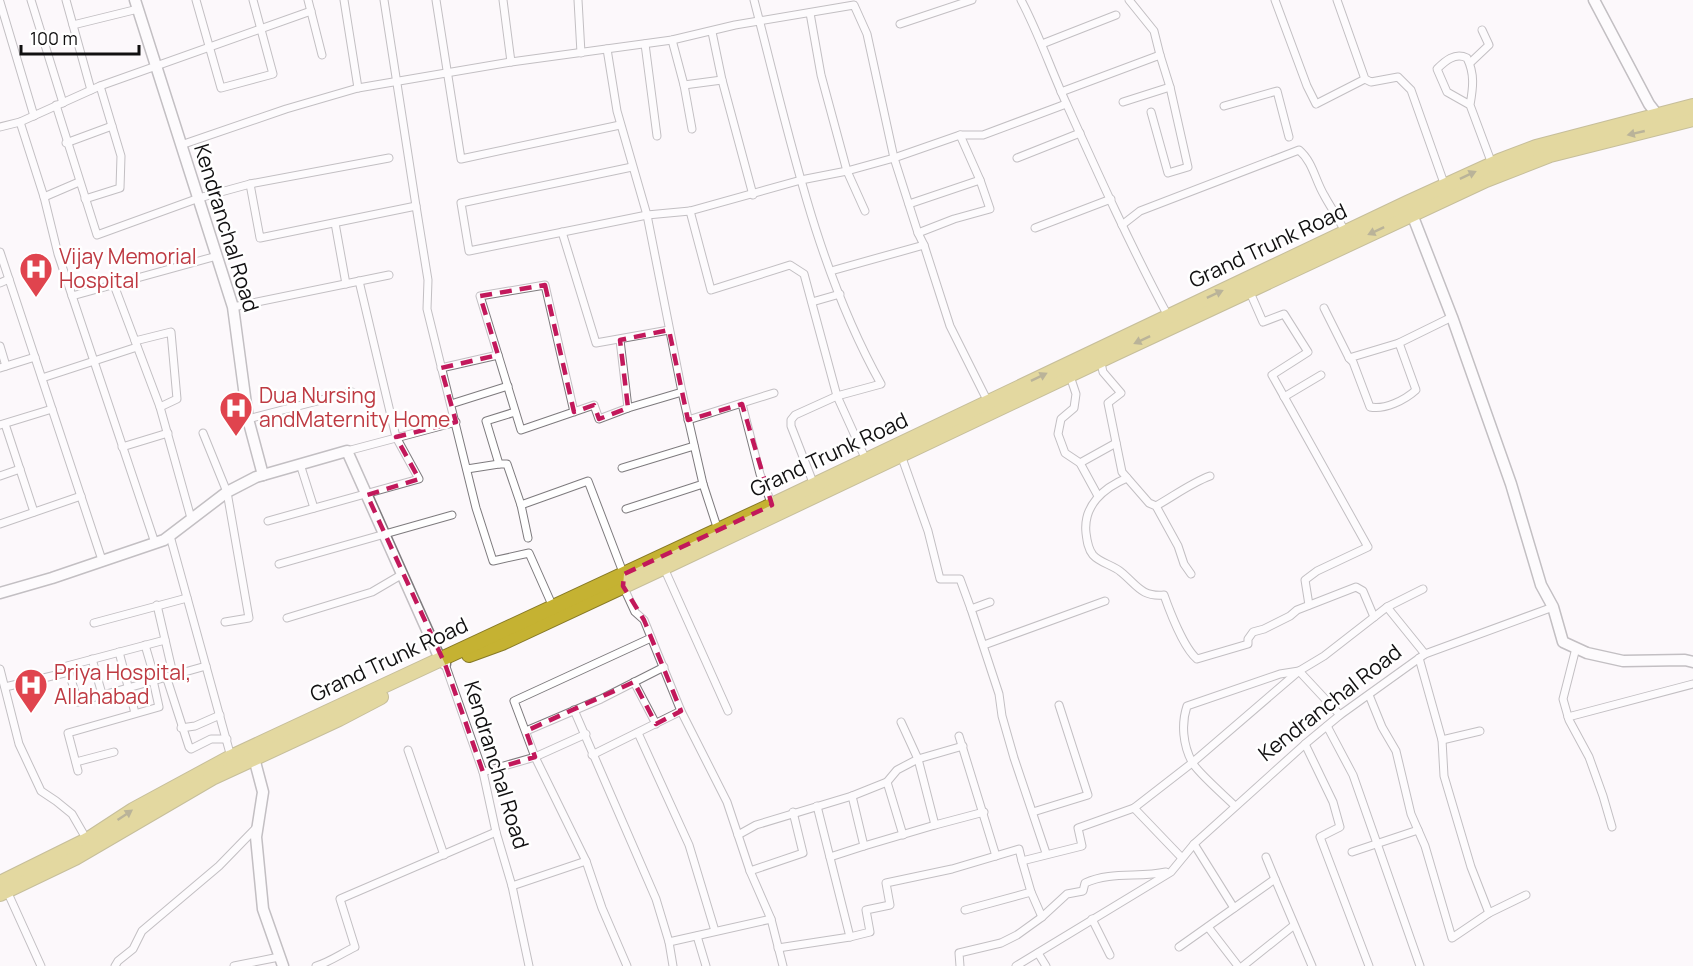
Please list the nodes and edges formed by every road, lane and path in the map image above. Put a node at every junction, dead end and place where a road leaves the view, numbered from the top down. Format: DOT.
graph roads {
  1 [pos="31,0"];
  2 [pos="66,0"];
  3 [pos="196,0"];
  4 [pos="253,0"];
  5 [pos="308,0"];
  6 [pos="344,0"];
  7 [pos="384,0"];
  8 [pos="436,0"];
  9 [pos="502,0"];
  10 [pos="578,0"];
  11 [pos="754,0"];
  12 [pos="972,0"];
  13 [pos="1021,0"];
  14 [pos="1129,0"];
  15 [pos="1275,0"];
  16 [pos="1337,0"];
  17 [pos="1594,0"];
  18 [pos="0,2"];
  19 [pos="136,4"];
  20 [pos="311,11"];
  21 [pos="810,13"];
  22 [pos="1116,15"];
  23 [pos="760,22"];
  24 [pos="900,24"];
  25 [pos="73,25"];
  26 [pos="262,28"];
  27 [pos="1482,30"];
  28 [pos="712,32"];
  29 [pos="672,40"];
  30 [pos="645,44"];
  31 [pos="1042,44"];
  32 [pos="210,46"];
  33 [pos="608,49"];
  34 [pos="581,53"];
  35 [pos="322,55"];
  36 [pos="1160,55"];
  37 [pos="511,62"];
  38 [pos="1470,63"];
  39 [pos="155,66"];
  40 [pos="447,74"];
  41 [pos="1365,79"];
  42 [pos="722,80"];
  43 [pos="398,82"];
  44 [pos="684,85"];
  45 [pos="100,86"];
  46 [pos="1170,87"];
  47 [pos="358,88"];
  48 [pos="91,90"];
  49 [pos="1062,92"];
  50 [pos="1123,102"];
  51 [pos="60,104"];
  52 [pos="1066,104"];
  53 [pos="1470,105"];
  54 [pos="1224,106"];
  55 [pos="1693,106"];
  56 [pos="1151,112"];
  57 [pos="34,116"];
  58 [pos="1693,119"];
  59 [pos="1662,120"];
  60 [pos="20,122"];
  61 [pos="1,123"];
  62 [pos="620,125"];
  63 [pos="112,126"];
  64 [pos="692,129"];
  65 [pos="1080,133"];
  66 [pos="960,135"];
  67 [pos="657,136"];
  68 [pos="1289,137"];
  69 [pos="66,143"];
  70 [pos="181,145"];
  71 [pos="389,158"];
  72 [pos="894,158"];
  73 [pos="1017,158"];
  74 [pos="1492,164"];
  75 [pos="632,166"];
  76 [pos="847,171"];
  77 [pos="801,180"];
  78 [pos="980,180"];
  79 [pos="80,182"];
  80 [pos="250,184"];
  81 [pos="1445,186"];
  82 [pos="753,195"];
  83 [pos="44,196"];
  84 [pos="199,198"];
  85 [pos="85,199"];
  86 [pos="1111,199"];
  87 [pos="909,204"];
  88 [pos="416,206"];
  89 [pos="1410,209"];
  90 [pos="690,211"];
  91 [pos="865,211"];
  92 [pos="647,215"];
  93 [pos="335,223"];
  94 [pos="1122,225"];
  95 [pos="1035,228"];
  96 [pos="562,232"];
  97 [pos="1345,232"];
  98 [pos="918,233"];
  99 [pos="924,245"];
  100 [pos="0,252"];
  101 [pos="217,256"];
  102 [pos="831,272"];
  103 [pos="389,275"];
  104 [pos="9,279"];
  105 [pos="359,281"];
  106 [pos="0,283"];
  107 [pos="346,284"];
  108 [pos="114,285"];
  109 [pos="1249,290"];
  110 [pos="840,294"];
  111 [pos="72,296"];
  112 [pos="812,302"];
  113 [pos="233,307"];
  114 [pos="1324,308"];
  115 [pos="1168,316"];
  116 [pos="1452,317"];
  117 [pos="669,330"];
  118 [pos="620,340"];
  119 [pos="1399,343"];
  120 [pos="136,344"];
  121 [pos="0,346"];
  122 [pos="498,355"];
  123 [pos="35,357"];
  124 [pos="1106,358"];
  125 [pos="1349,358"];
  126 [pos="94,361"];
  127 [pos="3,367"];
  128 [pos="441,368"];
  129 [pos="1068,370"];
  130 [pos="1321,375"];
  131 [pos="42,378"];
  132 [pos="508,386"];
  133 [pos="352,392"];
  134 [pos="682,392"];
  135 [pos="774,393"];
  136 [pos="837,396"];
  137 [pos="1284,397"];
  138 [pos="988,402"];
  139 [pos="451,404"];
  140 [pos="742,404"];
  141 [pos="160,407"];
  142 [pos="628,408"];
  143 [pos="52,409"];
  144 [pos="516,412"];
  145 [pos="574,412"];
  146 [pos="248,419"];
  147 [pos="688,420"];
  148 [pos="456,422"];
  149 [pos="3,424"];
  150 [pos="168,433"];
  151 [pos="203,433"];
  152 [pos="396,437"];
  153 [pos="1116,443"];
  154 [pos="694,446"];
  155 [pos="122,447"];
  156 [pos="348,451"];
  157 [pos="901,455"];
  158 [pos="866,460"];
  159 [pos="1080,463"];
  160 [pos="300,464"];
  161 [pos="499,464"];
  162 [pos="622,468"];
  163 [pos="20,470"];
  164 [pos="467,470"];
  165 [pos="263,475"];
  166 [pos="0,476"];
  167 [pos="1210,476"];
  168 [pos="1127,478"];
  169 [pos="703,484"];
  170 [pos="814,485"];
  171 [pos="227,492"];
  172 [pos="367,495"];
  173 [pos="81,496"];
  174 [pos="1098,496"];
  175 [pos="521,505"];
  176 [pos="772,506"];
  177 [pos="1156,506"];
  178 [pos="314,508"];
  179 [pos="626,509"];
  180 [pos="34,512"];
  181 [pos="452,515"];
  182 [pos="191,518"];
  183 [pos="268,521"];
  184 [pos="0,524"];
  185 [pos="718,530"];
  186 [pos="384,534"];
  187 [pos="170,536"];
  188 [pos="528,538"];
  189 [pos="155,543"];
  190 [pos="102,561"];
  191 [pos="279,564"];
  192 [pos="664,567"];
  193 [pos="1191,574"];
  194 [pos="401,575"];
  195 [pos="624,580"];
  196 [pos="1423,589"];
  197 [pos="0,593"];
  198 [pos="187,598"];
  199 [pos="1105,601"];
  200 [pos="990,602"];
  201 [pos="157,605"];
  202 [pos="1309,605"];
  203 [pos="1552,606"];
  204 [pos="553,607"];
  205 [pos="1387,607"];
  206 [pos="971,609"];
  207 [pos="1374,617"];
  208 [pos="287,618"];
  209 [pos="225,622"];
  210 [pos="94,623"];
  211 [pos="651,638"];
  212 [pos="165,640"];
  213 [pos="145,645"];
  214 [pos="984,645"];
  215 [pos="1576,648"];
  216 [pos="119,652"];
  217 [pos="1422,656"];
  218 [pos="92,659"];
  219 [pos="442,661"];
  220 [pos="1693,663"];
  221 [pos="206,666"];
  222 [pos="664,667"];
  223 [pos="0,669"];
  224 [pos="1299,671"];
  225 [pos="69,672"];
  226 [pos="169,675"];
  227 [pos="154,679"];
  228 [pos="634,682"];
  229 [pos="1693,684"];
  230 [pos="128,686"];
  231 [pos="5,687"];
  232 [pos="102,694"];
  233 [pos="1369,695"];
  234 [pos="1059,705"];
  235 [pos="574,710"];
  236 [pos="681,711"];
  237 [pos="728,711"];
  238 [pos="135,713"];
  239 [pos="220,715"];
  240 [pos="1340,715"];
  241 [pos="1568,717"];
  242 [pos="901,723"];
  243 [pos="656,724"];
  244 [pos="1327,726"];
  245 [pos="181,728"];
  246 [pos="526,731"];
  247 [pos="1480,731"];
  248 [pos="585,734"];
  249 [pos="638,734"];
  250 [pos="959,736"];
  251 [pos="227,739"];
  252 [pos="1442,740"];
  253 [pos="1305,744"];
  254 [pos="963,746"];
  255 [pos="408,750"];
  256 [pos="114,752"];
  257 [pos="592,755"];
  258 [pos="231,757"];
  259 [pos="535,757"];
  260 [pos="254,758"];
  261 [pos="918,759"];
  262 [pos="76,762"];
  263 [pos="1192,763"];
  264 [pos="78,771"];
  265 [pos="483,772"];
  266 [pos="887,782"];
  267 [pos="852,796"];
  268 [pos="817,806"];
  269 [pos="1235,806"];
  270 [pos="1134,808"];
  271 [pos="793,812"];
  272 [pos="984,812"];
  273 [pos="1033,812"];
  274 [pos="935,825"];
  275 [pos="257,827"];
  276 [pos="1612,827"];
  277 [pos="1418,830"];
  278 [pos="496,832"];
  279 [pos="738,835"];
  280 [pos="903,835"];
  281 [pos="90,844"];
  282 [pos="1194,844"];
  283 [pos="1377,844"];
  284 [pos="864,846"];
  285 [pos="1352,852"];
  286 [pos="1046,853"];
  287 [pos="444,855"];
  288 [pos="996,856"];
  289 [pos="1266,856"];
  290 [pos="830,857"];
  291 [pos="1181,857"];
  292 [pos="586,861"];
  293 [pos="1022,861"];
  294 [pos="750,871"];
  295 [pos="1171,872"];
  296 [pos="1275,879"];
  297 [pos="512,886"];
  298 [pos="2,889"];
  299 [pos="1031,892"];
  300 [pos="1526,895"];
  301 [pos="1234,908"];
  302 [pos="965,910"];
  303 [pos="1489,913"];
  304 [pos="1042,917"];
  305 [pos="771,919"];
  306 [pos="1092,919"];
  307 [pos="1293,926"];
  308 [pos="1208,927"];
  309 [pos="715,932"];
  310 [pos="697,936"];
  311 [pos="850,937"];
  312 [pos="669,942"];
  313 [pos="1179,947"];
  314 [pos="778,948"];
  315 [pos="1038,953"];
  316 [pos="1110,956"];
  317 [pos="281,961"];
  318 [pos="41,966"];
  319 [pos="116,966"];
  320 [pos="234,966"];
  321 [pos="315,966"];
  322 [pos="529,966"];
  323 [pos="627,966"];
  324 [pos="673,966"];
  325 [pos="706,966"];
  326 [pos="783,966"];
  327 [pos="960,966"];
  328 [pos="1016,966"];
  329 [pos="1046,966"];
  330 [pos="1238,966"];
  331 [pos="1243,966"];
  332 [pos="1312,966"];
  333 [pos="1369,966"];
  334 [pos="1420,966"];
  1 -- 51 [label="street"];
  2 -- 25 [label="street"];
  3 -- 32 [label="street"];
  4 -- 26 [label="street"];
  5 -- 20 [label="street"];
  6 -- 47 [label="street"];
  7 -- 43 [label="street"];
  8 -- 40 [label="street"];
  9 -- 37 [label="street"];
  10 -- 34 [label="street"];
  11 -- 23 [label="street"];
  12 -- 24 [label="street"];
  13 -- 31 [label="street"];
  14 -- 36 [label="street"];
  15 -- 41 [label="street"];
  16 -- 41 [label="street"];
  17 -- 59 [label="street"];
  18 -- 57 [label="street"];
  19 -- 25 [label="street"];
  19 -- 39 [label="street, Kendranchal Road"];
  20 -- 26 [label="street"];
  20 -- 35 [label="street"];
  21 -- 23 [label="street"];
  21 -- 72 [label="street"];
  21 -- 76 [label="street"];
  22 -- 31 [label="street"];
  23 -- 28 [label="street"];
  23 -- 77 [label="street"];
  25 -- 48 [label="street"];
  26 -- 32 [label="street"];
  26 -- 32 [label="street"];
  27 -- 38 [label="street"];
  28 -- 29 [label="street"];
  28 -- 42 [label="street"];
  29 -- 30 [label="street"];
  29 -- 44 [label="street"];
  30 -- 33 [label="street"];
  30 -- 67 [label="street"];
  31 -- 49 [label="street"];
  32 -- 39 [label="street"];
  33 -- 34 [label="street"];
  33 -- 62 [label="street"];
  34 -- 37 [label="street"];
  36 -- 46 [label="street"];
  36 -- 49 [label="street"];
  37 -- 40 [label="street"];
  38 -- 53 [label="street"];
  38 -- 53 [label="street"];
  39 -- 45 [label="street"];
  39 -- 70 [label="street, Kendranchal Road"];
  40 -- 43 [label="street"];
  40 -- 62 [label="street"];
  41 -- 81 [label="street"];
  42 -- 44 [label="street"];
  42 -- 82 [label="street"];
  43 -- 47 [label="street"];
  43 -- 88 [label="street"];
  44 -- 64 [label="street"];
  45 -- 48 [label="street"];
  45 -- 63 [label="street"];
  46 -- 50 [label="street"];
  46 -- 56 [label="street"];
  47 -- 70 [label="street"];
  48 -- 51 [label="street"];
  49 -- 52 [label="street"];
  51 -- 57 [label="street"];
  51 -- 69 [label="street"];
  52 -- 65 [label="street"];
  52 -- 66 [label="street"];
  53 -- 74 [label="street"];
  54 -- 68 [label="street"];
  55 -- 59 [label="highway, Grand Trunk Road"];
  57 -- 60 [label="street"];
  58 -- 59 [label="highway, Grand Trunk Road"];
  59 -- 74 [label="highway, Grand Trunk Road"];
  59 -- 89 [label="highway, Grand Trunk Road, one-way"];
  60 -- 61 [label="street"];
  60 -- 83 [label="street"];
  62 -- 75 [label="street"];
  63 -- 69 [label="street"];
  63 -- 85 [label="street"];
  65 -- 73 [label="street"];
  65 -- 86 [label="street"];
  66 -- 72 [label="street"];
  66 -- 78 [label="street"];
  69 -- 79 [label="street"];
  70 -- 84 [label="street, Kendranchal Road"];
  71 -- 80 [label="street"];
  72 -- 76 [label="street"];
  72 -- 87 [label="street"];
  81 -- 74 [label="highway, Grand Trunk Road, one-way"];
  75 -- 92 [label="street"];
  75 -- 96 [label="street"];
  76 -- 77 [label="street"];
  76 -- 91 [label="street"];
  77 -- 82 [label="street"];
  77 -- 102 [label="street"];
  78 -- 87 [label="street"];
  78 -- 98 [label="street"];
  79 -- 83 [label="street"];
  79 -- 85 [label="street"];
  80 -- 84 [label="street"];
  80 -- 93 [label="street"];
  81 -- 89 [label="highway, Grand Trunk Road"];
  82 -- 90 [label="street"];
  83 -- 111 [label="street"];
  84 -- 85 [label="street"];
  84 -- 101 [label="street, Kendranchal Road"];
  86 -- 94 [label="street"];
  86 -- 95 [label="street"];
  87 -- 98 [label="street"];
  88 -- 93 [label="street"];
  88 -- 128 [label="street"];
  89 -- 97 [label="highway, Grand Trunk Road"];
  89 -- 109 [label="highway, Grand Trunk Road, one-way"];
  89 -- 116 [label="street"];
  90 -- 92 [label="street"];
  90 -- 112 [label="street"];
  92 -- 96 [label="street"];
  92 -- 117 [label="street"];
  93 -- 107 [label="street"];
  94 -- 97 [label="street"];
  94 -- 115 [label="street"];
  96 -- 118 [label="street"];
  115 -- 97 [label="highway, Grand Trunk Road, one-way"];
  98 -- 99 [label="street"];
  99 -- 102 [label="street"];
  99 -- 138 [label="street"];
  100 -- 104 [label="street"];
  101 -- 108 [label="street"];
  101 -- 113 [label="street, Kendranchal Road"];
  102 -- 110 [label="street"];
  103 -- 105 [label="street"];
  104 -- 106 [label="street"];
  104 -- 123 [label="street"];
  105 -- 107 [label="street"];
  105 -- 152 [label="street"];
  107 -- 113 [label="street"];
  108 -- 111 [label="street"];
  108 -- 120 [label="street"];
  109 -- 124 [label="highway, Grand Trunk Road, one-way"];
  109 -- 137 [label="street"];
  110 -- 112 [label="street"];
  110 -- 136 [label="street"];
  111 -- 126 [label="street"];
  112 -- 136 [label="street"];
  113 -- 146 [label="street, Kendranchal Road"];
  114 -- 125 [label="street"];
  115 -- 129 [label="highway, Grand Trunk Road"];
  116 -- 119 [label="street"];
  116 -- 203 [label="street"];
  117 -- 118 [label="street"];
  117 -- 134 [label="street"];
  118 -- 142 [label="street"];
  119 -- 125 [label="street"];
  119 -- 125 [label="street"];
  120 -- 126 [label="street"];
  120 -- 141 [label="street"];
  120 -- 141 [label="street"];
  121 -- 127 [label="street"];
  122 -- 128 [label="street"];
  122 -- 132 [label="street"];
  122 -- 145 [label="street"];
  123 -- 127 [label="street"];
  123 -- 131 [label="street"];
  124 -- 129 [label="highway, Grand Trunk Road"];
  124 -- 153 [label="street"];
  126 -- 131 [label="street"];
  126 -- 155 [label="street"];
  128 -- 139 [label="street"];
  138 -- 129 [label="highway, Grand Trunk Road, one-way"];
  129 -- 157 [label="highway, Grand Trunk Road"];
  129 -- 159 [label="street"];
  130 -- 137 [label="street"];
  131 -- 143 [label="street"];
  132 -- 139 [label="street"];
  132 -- 144 [label="street"];
  133 -- 146 [label="street"];
  134 -- 142 [label="street"];
  134 -- 147 [label="street"];
  135 -- 140 [label="street"];
  136 -- 158 [label="street"];
  136 -- 170 [label="street"];
  137 -- 202 [label="street"];
  138 -- 158 [label="highway, Grand Trunk Road"];
  139 -- 148 [label="street"];
  140 -- 147 [label="street"];
  140 -- 176 [label="street"];
  141 -- 150 [label="street"];
  142 -- 145 [label="street"];
  143 -- 149 [label="street"];
  143 -- 173 [label="street"];
  144 -- 145 [label="street"];
  144 -- 161 [label="street"];
  146 -- 165 [label="street, Kendranchal Road"];
  147 -- 154 [label="street"];
  148 -- 152 [label="street"];
  148 -- 164 [label="street"];
  149 -- 163 [label="street"];
  150 -- 155 [label="street"];
  150 -- 182 [label="street"];
  151 -- 171 [label="street"];
  152 -- 156 [label="street"];
  152 -- 172 [label="street"];
  153 -- 159 [label="street"];
  153 -- 168 [label="street"];
  154 -- 162 [label="street"];
  154 -- 169 [label="street"];
  155 -- 189 [label="street"];
  156 -- 160 [label="street"];
  156 -- 172 [label="street, Kendranchal Road"];
  157 -- 192 [label="highway, Grand Trunk Road"];
  157 -- 206 [label="street"];
  158 -- 170 [label="highway, Grand Trunk Road"];
  159 -- 174 [label="street"];
  160 -- 165 [label="street"];
  160 -- 178 [label="street"];
  161 -- 164 [label="street"];
  161 -- 175 [label="street"];
  163 -- 166 [label="street"];
  163 -- 180 [label="street"];
  164 -- 204 [label="street"];
  165 -- 171 [label="street"];
  167 -- 177 [label="street"];
  168 -- 174 [label="street"];
  168 -- 177 [label="street"];
  169 -- 179 [label="street"];
  169 -- 185 [label="street"];
  170 -- 176 [label="highway, Grand Trunk Road"];
  171 -- 182 [label="street"];
  171 -- 209 [label="street"];
  172 -- 178 [label="street"];
  172 -- 186 [label="street, Kendranchal Road"];
  173 -- 180 [label="street"];
  173 -- 190 [label="street"];
  174 -- 202 [label="street"];
  175 -- 188 [label="street"];
  175 -- 195 [label="street"];
  176 -- 185 [label="highway, Grand Trunk Road"];
  177 -- 193 [label="street"];
  178 -- 183 [label="street"];
  180 -- 184 [label="street"];
  181 -- 186 [label="street"];
  182 -- 187 [label="street"];
  185 -- 195 [label="highway, Grand Trunk Road"];
  186 -- 191 [label="street"];
  186 -- 194 [label="street, Kendranchal Road"];
  187 -- 189 [label="street"];
  187 -- 198 [label="street"];
  189 -- 190 [label="street"];
  190 -- 197 [label="street"];
  192 -- 195 [label="highway, Grand Trunk Road"];
  192 -- 237 [label="street"];
  194 -- 208 [label="street"];
  194 -- 219 [label="street, Kendranchal Road"];
  195 -- 204 [label="highway, Grand Trunk Road"];
  195 -- 211 [label="street"];
  195 -- 219 [label="highway, Grand Trunk Road"];
  196 -- 205 [label="street"];
  198 -- 201 [label="street"];
  198 -- 221 [label="street"];
  199 -- 214 [label="street"];
  200 -- 206 [label="street"];
  201 -- 210 [label="street"];
  201 -- 212 [label="street"];
  202 -- 207 [label="street"];
  203 -- 215 [label="street"];
  203 -- 217 [label="street, Kendranchal Road"];
  204 -- 219 [label="highway, Grand Trunk Road"];
  205 -- 207 [label="street"];
  205 -- 217 [label="street"];
  206 -- 214 [label="street"];
  207 -- 224 [label="street"];
  211 -- 222 [label="street"];
  211 -- 246 [label="street"];
  212 -- 213 [label="street"];
  212 -- 226 [label="street"];
  213 -- 216 [label="street"];
  213 -- 227 [label="street"];
  214 -- 273 [label="street"];
  215 -- 220 [label="street"];
  215 -- 241 [label="street"];
  216 -- 218 [label="street"];
  216 -- 230 [label="street"];
  217 -- 233 [label="street, Kendranchal Road"];
  217 -- 252 [label="street"];
  218 -- 225 [label="street"];
  218 -- 232 [label="street"];
  219 -- 258 [label="highway, Grand Trunk Road"];
  219 -- 260 [label="highway, Grand Trunk Road"];
  219 -- 265 [label="street, Kendranchal Road"];
  221 -- 226 [label="street"];
  221 -- 239 [label="street"];
  222 -- 228 [label="street"];
  222 -- 236 [label="street"];
  223 -- 231 [label="street"];
  224 -- 240 [label="street"];
  224 -- 263 [label="street"];
  224 -- 263 [label="street"];
  225 -- 231 [label="street"];
  225 -- 232 [label="street"];
  226 -- 227 [label="street"];
  226 -- 245 [label="street"];
  227 -- 230 [label="street"];
  227 -- 238 [label="street"];
  228 -- 235 [label="street"];
  228 -- 243 [label="street"];
  229 -- 241 [label="street"];
  230 -- 232 [label="street"];
  230 -- 238 [label="street"];
  231 -- 281 [label="street"];
  233 -- 240 [label="street, Kendranchal Road"];
  233 -- 277 [label="street"];
  234 -- 273 [label="street"];
  235 -- 246 [label="street"];
  235 -- 248 [label="street"];
  236 -- 243 [label="street"];
  236 -- 279 [label="street"];
  238 -- 262 [label="street"];
  239 -- 245 [label="street"];
  239 -- 251 [label="street"];
  240 -- 244 [label="street, Kendranchal Road"];
  241 -- 276 [label="street"];
  242 -- 261 [label="street"];
  243 -- 249 [label="street"];
  244 -- 253 [label="street, Kendranchal Road"];
  244 -- 283 [label="street"];
  245 -- 251 [label="street"];
  246 -- 259 [label="street"];
  247 -- 252 [label="street"];
  248 -- 257 [label="street"];
  248 -- 259 [label="street"];
  249 -- 257 [label="street"];
  249 -- 309 [label="street"];
  250 -- 254 [label="street"];
  251 -- 258 [label="street"];
  252 -- 303 [label="street"];
  253 -- 269 [label="street, Kendranchal Road"];
  253 -- 333 [label="street"];
  254 -- 261 [label="street"];
  254 -- 272 [label="street"];
  255 -- 287 [label="street"];
  256 -- 262 [label="street"];
  257 -- 312 [label="street"];
  281 -- 258 [label="highway, Grand Trunk Road, one-way"];
  259 -- 265 [label="street"];
  259 -- 292 [label="street"];
  260 -- 275 [label="street"];
  260 -- 281 [label="highway, Grand Trunk Road"];
  261 -- 266 [label="street"];
  261 -- 274 [label="street"];
  262 -- 264 [label="street"];
  263 -- 269 [label="street"];
  263 -- 270 [label="street"];
  265 -- 278 [label="street, Kendranchal Road"];
  266 -- 267 [label="street"];
  266 -- 280 [label="street"];
  267 -- 268 [label="street"];
  267 -- 284 [label="street"];
  268 -- 271 [label="street"];
  268 -- 290 [label="street"];
  269 -- 282 [label="street, Kendranchal Road"];
  270 -- 286 [label="street"];
  270 -- 291 [label="street"];
  271 -- 279 [label="street"];
  271 -- 294 [label="street"];
  272 -- 274 [label="street"];
  272 -- 288 [label="street"];
  273 -- 286 [label="street"];
  274 -- 280 [label="street"];
  275 -- 317 [label="street"];
  275 -- 319 [label="street"];
  277 -- 283 [label="street"];
  277 -- 303 [label="street"];
  278 -- 287 [label="street"];
  278 -- 297 [label="street, Kendranchal Road"];
  279 -- 294 [label="street"];
  280 -- 284 [label="street"];
  281 -- 298 [label="highway, Grand Trunk Road"];
  282 -- 291 [label="street, Kendranchal Road"];
  282 -- 301 [label="street"];
  283 -- 285 [label="street"];
  283 -- 334 [label="street"];
  284 -- 290 [label="street"];
  286 -- 293 [label="street"];
  287 -- 321 [label="street"];
  288 -- 293 [label="street"];
  288 -- 311 [label="street"];
  289 -- 296 [label="street"];
  290 -- 311 [label="street"];
  291 -- 295 [label="street, Kendranchal Road"];
  292 -- 297 [label="street"];
  292 -- 323 [label="street"];
  293 -- 299 [label="street"];
  294 -- 305 [label="street"];
  295 -- 304 [label="street"];
  295 -- 306 [label="street, Kendranchal Road"];
  296 -- 301 [label="street"];
  296 -- 307 [label="street"];
  297 -- 322 [label="street, Kendranchal Road"];
  298 -- 318 [label="street"];
  299 -- 302 [label="street"];
  299 -- 304 [label="street"];
  300 -- 303 [label="street"];
  301 -- 308 [label="street"];
  304 -- 327 [label="street"];
  305 -- 309 [label="street"];
  305 -- 314 [label="street"];
  306 -- 315 [label="street, Kendranchal Road"];
  306 -- 316 [label="street"];
  307 -- 331 [label="street"];
  307 -- 332 [label="street"];
  308 -- 313 [label="street"];
  308 -- 330 [label="street"];
  309 -- 310 [label="street"];
  310 -- 312 [label="street"];
  310 -- 325 [label="street"];
  311 -- 314 [label="street"];
  312 -- 324 [label="street"];
  314 -- 326 [label="street"];
  315 -- 328 [label="street, Kendranchal Road"];
  315 -- 329 [label="street"];
  317 -- 320 [label="street"];
}
